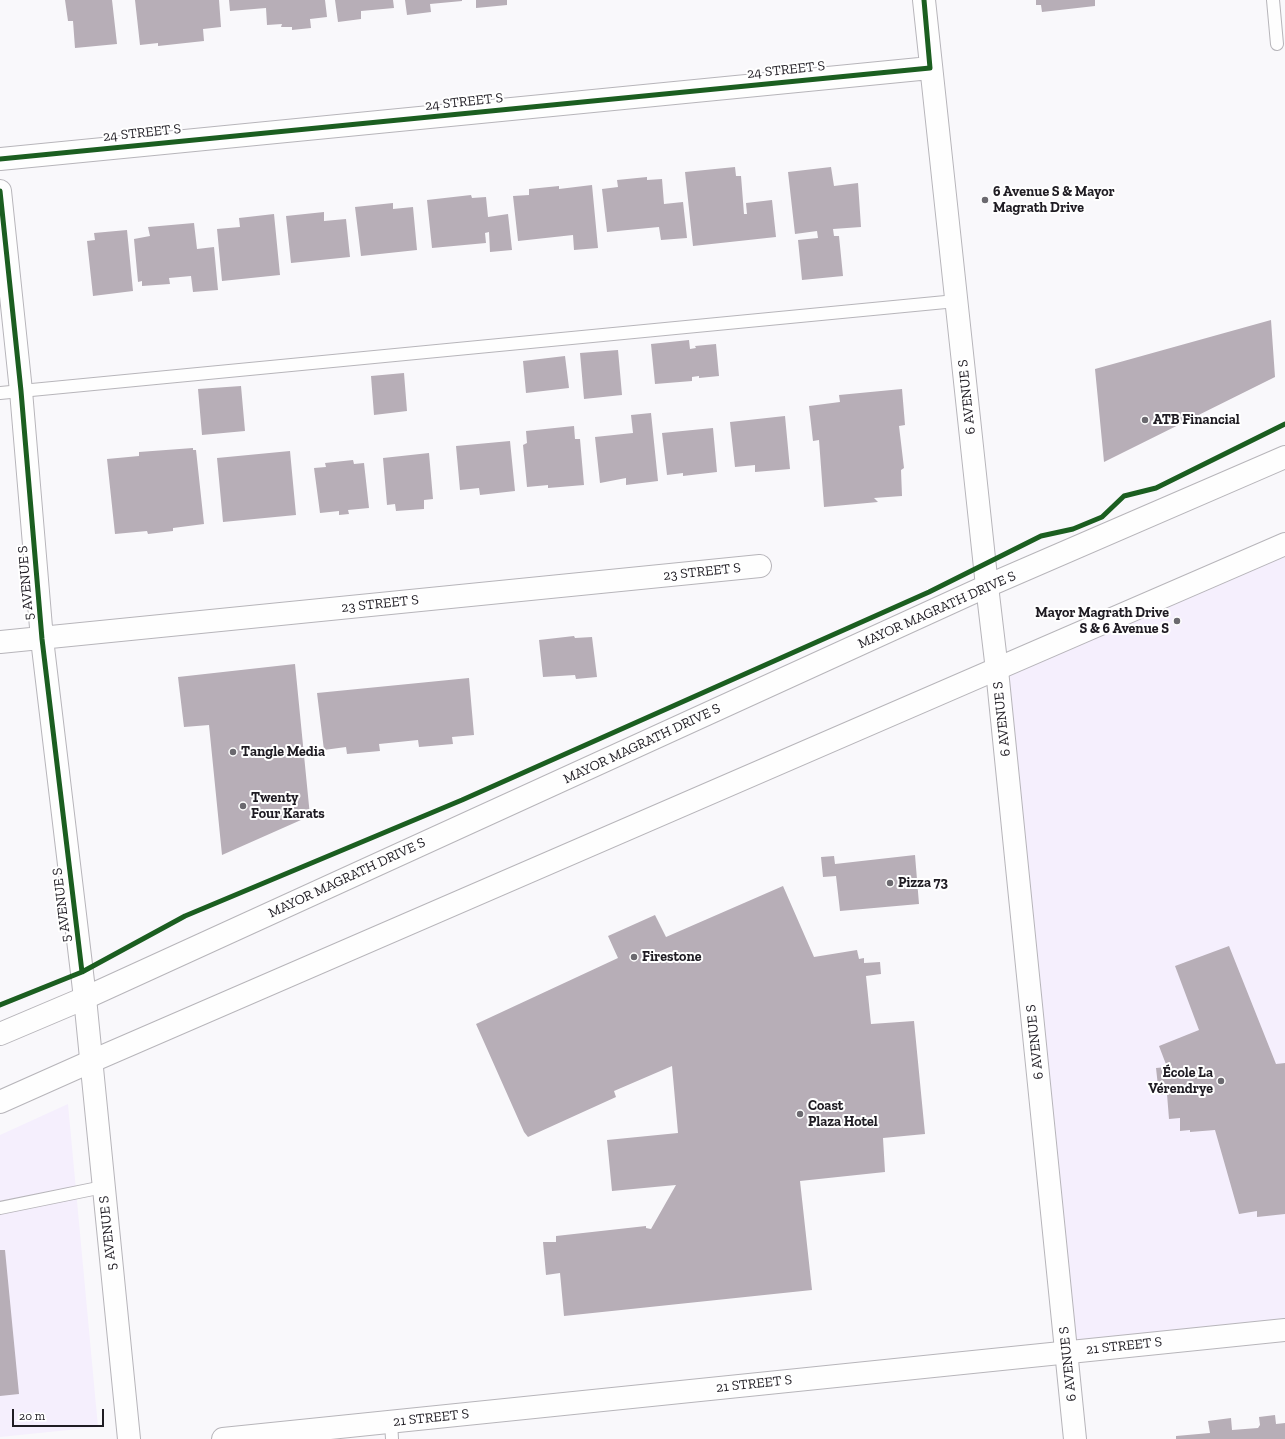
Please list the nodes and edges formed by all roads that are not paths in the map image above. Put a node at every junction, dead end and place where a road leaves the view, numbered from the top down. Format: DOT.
graph roads {
  1 [pos="924,0"];
  2 [pos="1273,0"];
  3 [pos="1277,44"];
  4 [pos="930,68"];
  5 [pos="0,159"];
  6 [pos="0,191"];
  7 [pos="956,301"];
  8 [pos="10,392"];
  9 [pos="1285,457"];
  10 [pos="1285,544"];
  11 [pos="760,566"];
  12 [pos="987,586"];
  13 [pos="42,638"];
  14 [pos="0,642"];
  15 [pos="997,670"];
  16 [pos="85,998"];
  17 [pos="0,1034"];
  18 [pos="92,1061"];
  19 [pos="0,1102"];
  20 [pos="103,1187"];
  21 [pos="0,1208"];
  22 [pos="1285,1330"];
  23 [pos="1067,1352"];
  24 [pos="391,1430"];
  25 [pos="129,1439"];
  26 [pos="223,1439"];
  27 [pos="1076,1439"];
  1 -- 4 [label="street, 6 AVENUE S"];
  2 -- 3 [label="lane"];
  4 -- 5 [label="street, 24 STREET S"];
  4 -- 7 [label="street, 6 AVENUE S"];
  6 -- 8 [label="street, 5 AVENUE S"];
  7 -- 8 [label="lane"];
  7 -- 12 [label="street, 6 AVENUE S"];
  8 -- 13 [label="street, 5 AVENUE S"];
  9 -- 12 [label="street, MAYOR MAGRATH DRIVE S"];
  10 -- 15 [label="street"];
  11 -- 13 [label="street, 23 STREET S"];
  12 -- 15 [label="street, 6 AVENUE S"];
  12 -- 16 [label="street, MAYOR MAGRATH DRIVE S"];
  13 -- 14 [label="street, 23 STREET S"];
  13 -- 16 [label="street, 5 AVENUE S"];
  15 -- 18 [label="street"];
  15 -- 23 [label="street, 6 AVENUE S"];
  16 -- 17 [label="street, MAYOR MAGRATH DRIVE S"];
  16 -- 18 [label="street, 5 AVENUE S"];
  18 -- 19 [label="street"];
  18 -- 20 [label="street, 5 AVENUE S"];
  20 -- 21 [label="lane"];
  20 -- 25 [label="street, 5 AVENUE S"];
  22 -- 23 [label="street, 21 STREET S"];
  23 -- 24 [label="street, 21 STREET S"];
  23 -- 27 [label="street, 6 AVENUE S"];
  24 -- 26 [label="street, 21 STREET S"];
}
